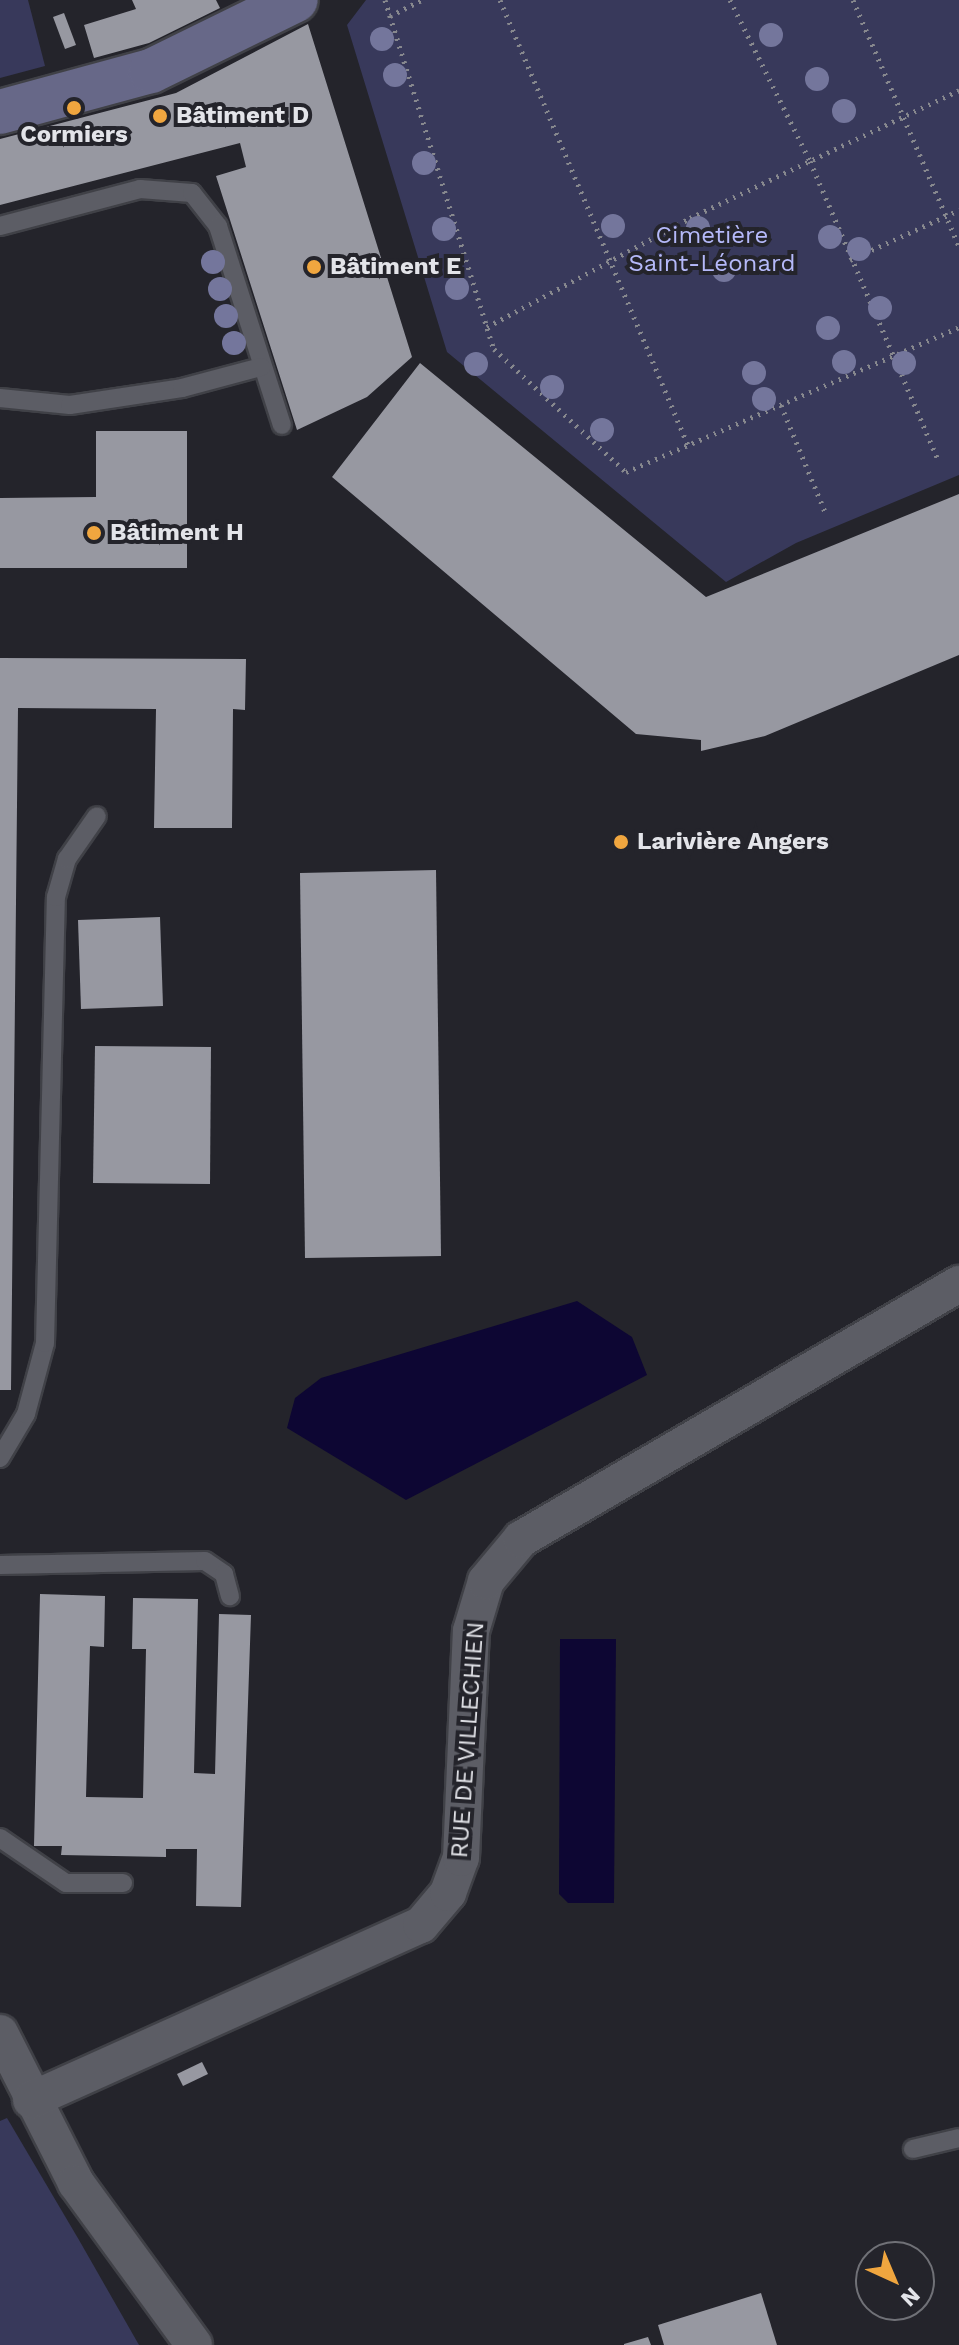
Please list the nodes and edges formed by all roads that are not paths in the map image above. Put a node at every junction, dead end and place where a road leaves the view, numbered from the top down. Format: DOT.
graph roads {
  1 [pos="296,0"];
  2 [pos="0,112"];
  3 [pos="0,226"];
  4 [pos="261,367"];
  5 [pos="0,398"];
  6 [pos="282,425"];
  7 [pos="97,816"];
  8 [pos="959,1284"];
  9 [pos="0,1458"];
  10 [pos="0,1565"];
  11 [pos="230,1596"];
  12 [pos="0,1838"];
  13 [pos="123,1883"];
  14 [pos="0,2033"];
  15 [pos="31,2100"];
  16 [pos="959,2138"];
  17 [pos="913,2149"];
  18 [pos="194,2345"];
  1 -- 2 [label="street"];
  3 -- 4 [label="lane"];
  4 -- 5 [label="lane"];
  4 -- 6 [label="lane"];
  7 -- 9 [label="lane"];
  8 -- 15 [label="street, RUE DE VILLECHIEN"];
  10 -- 11 [label="lane"];
  12 -- 13 [label="lane"];
  14 -- 15 [label="street"];
  15 -- 18 [label="street"];
  16 -- 17 [label="lane"];
}
